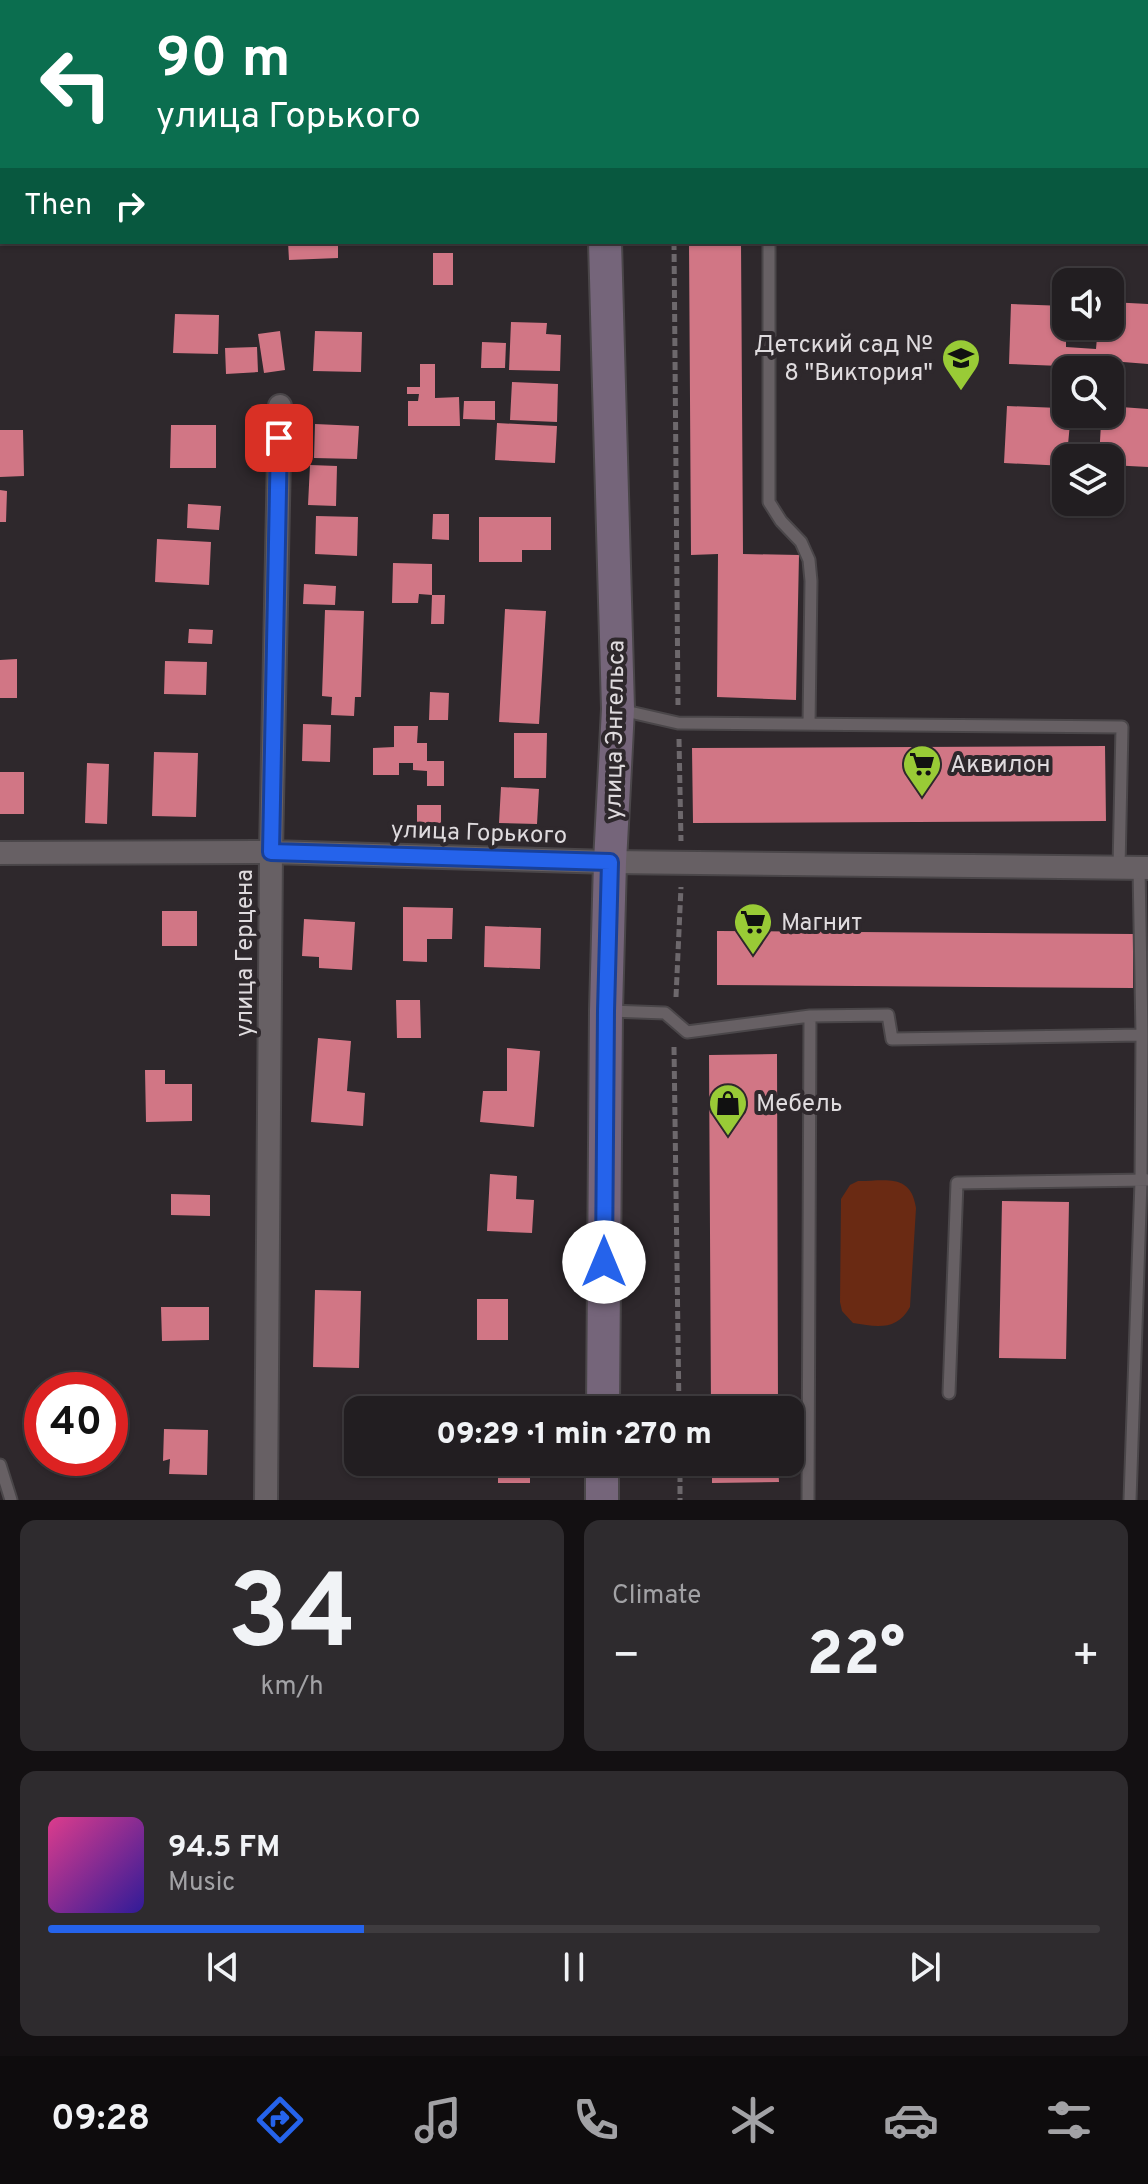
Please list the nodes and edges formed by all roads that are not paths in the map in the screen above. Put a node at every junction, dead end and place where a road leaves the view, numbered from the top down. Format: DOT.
graph roads {
  1 [pos="605,244"];
  2 [pos="769,244"];
  3 [pos="280,406"];
  4 [pos="618,709"];
  5 [pos="809,724"];
  6 [pos="271,852"];
  7 [pos="0,853"];
  8 [pos="610,862"];
  9 [pos="1135,868"];
  10 [pos="606,1011"];
  11 [pos="810,1016"];
  12 [pos="1142,1035"];
  13 [pos="1144,1180"];
  14 [pos="949,1393"];
  15 [pos="603,1396"];
  16 [pos="0,1465"];
  17 [pos="602,1476"];
  18 [pos="11,1500"];
  19 [pos="266,1500"];
  20 [pos="602,1500"];
  21 [pos="808,1500"];
  22 [pos="1130,1500"];
  1 -- 4 [label="street, улица Энгельса"];
  2 -- 5 [label="lane"];
  3 -- 6 [label="street, улица Герцена"];
  4 -- 5 [label="lane"];
  4 -- 8 [label="street, улица Энгельса"];
  5 -- 9 [label="lane"];
  6 -- 7 [label="street, улица Горького"];
  6 -- 8 [label="street, улица Горького"];
  6 -- 19 [label="street, улица Герцена"];
  8 -- 9 [label="street, улица Горького"];
  8 -- 10 [label="street, улица Энгельса"];
  9 -- 12 [label="lane"];
  10 -- 11 [label="lane"];
  10 -- 15 [label="street, улица Энгельса"];
  11 -- 12 [label="lane"];
  11 -- 21 [label="lane"];
  12 -- 13 [label="lane"];
  13 -- 14 [label="lane"];
  13 -- 22 [label="lane"];
  16 -- 18 [label="lane"];
  17 -- 20 [label="street"];
}
